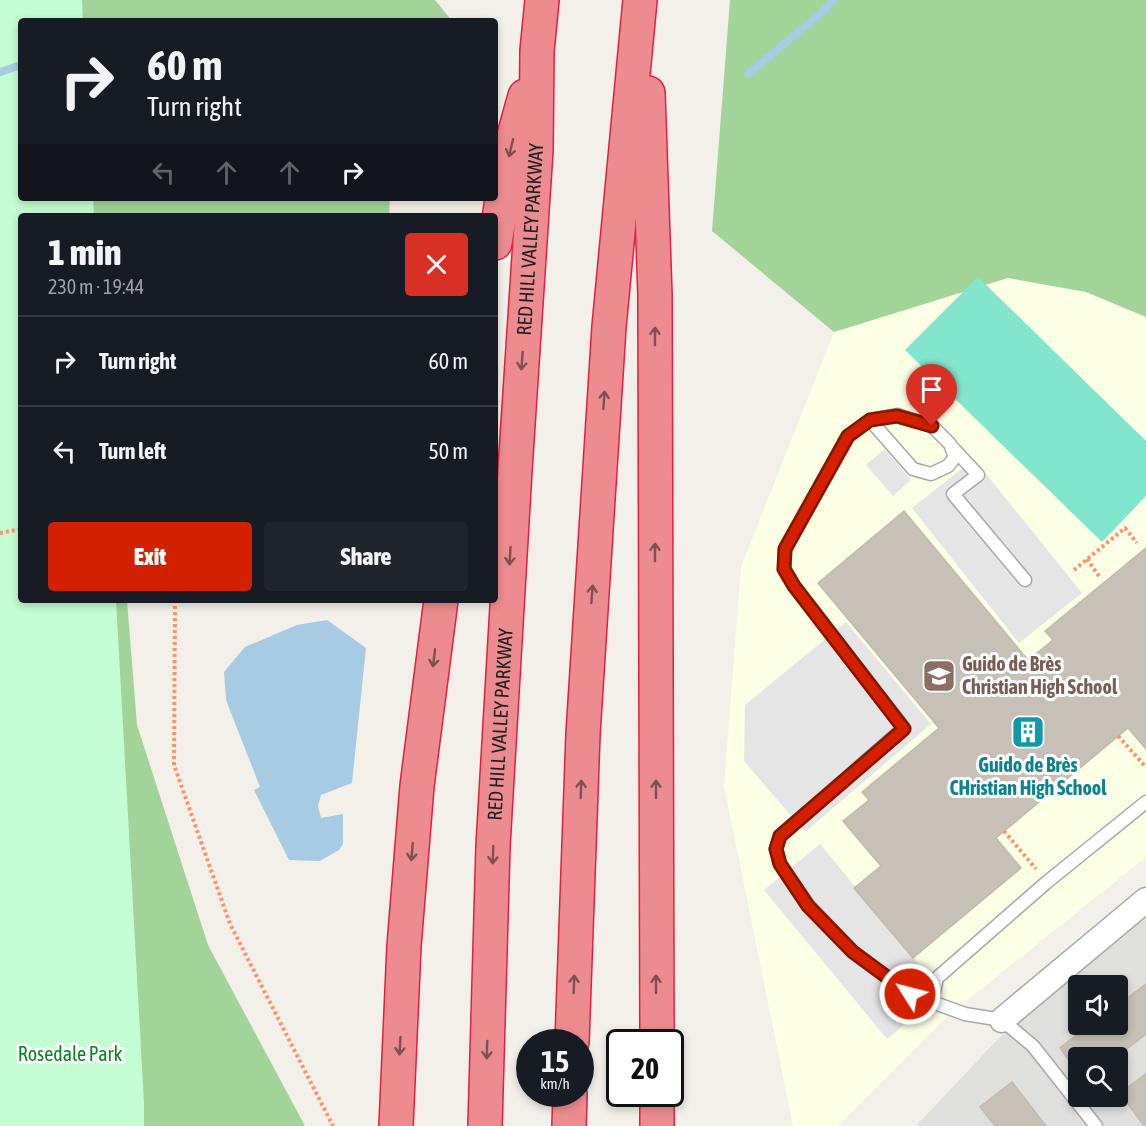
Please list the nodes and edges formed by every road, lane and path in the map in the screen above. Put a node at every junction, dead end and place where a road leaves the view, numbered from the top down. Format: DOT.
graph roads {
  1 [pos="542,0"];
  2 [pos="640,0"];
  3 [pos="645,0"];
  4 [pos="537,51"];
  5 [pos="498,224"];
  6 [pos="870,420"];
  7 [pos="950,444"];
  8 [pos="18,530"];
  9 [pos="0,533"];
  10 [pos="1137,543"];
  11 [pos="1087,559"];
  12 [pos="1074,570"];
  13 [pos="1099,576"];
  14 [pos="1025,580"];
  15 [pos="175,603"];
  16 [pos="441,603"];
  17 [pos="1118,736"];
  18 [pos="1146,767"];
  19 [pos="1146,802"];
  20 [pos="1004,831"];
  21 [pos="1039,873"];
  22 [pos="1146,900"];
  23 [pos="932,1001"];
  24 [pos="1002,1020"];
  25 [pos="572,1029"];
  26 [pos="657,1029"];
  27 [pos="570,1107"];
  28 [pos="657,1107"];
  29 [pos="333,1126"];
  30 [pos="396,1126"];
  31 [pos="485,1126"];
  32 [pos="569,1126"];
  33 [pos="657,1126"];
  34 [pos="1096,1126"];
  1 -- 4 [label="highway, RED HILL VALLEY PARKWAY"];
  25 -- 2 [label="highway, one-way"];
  26 -- 3 [label="highway, one-way"];
  4 -- 5 [label="highway, one-way"];
  4 -- 31 [label="highway, RED HILL VALLEY PARKWAY, one-way"];
  6 -- 7 [label="lane"];
  6 -- 7 [label="lane"];
  6 -- 23 [label="lane"];
  7 -- 14 [label="lane"];
  8 -- 9 [label="path"];
  10 -- 11 [label="path"];
  11 -- 12 [label="path"];
  11 -- 13 [label="path"];
  15 -- 29 [label="path"];
  16 -- 30 [label="highway, one-way"];
  17 -- 18 [label="path"];
  19 -- 23 [label="lane"];
  20 -- 21 [label="path"];
  22 -- 24 [label="street"];
  23 -- 24 [label="lane"];
  24 -- 34 [label="lane"];
  27 -- 32 [label="highway"];
  28 -- 33 [label="highway"];
}
